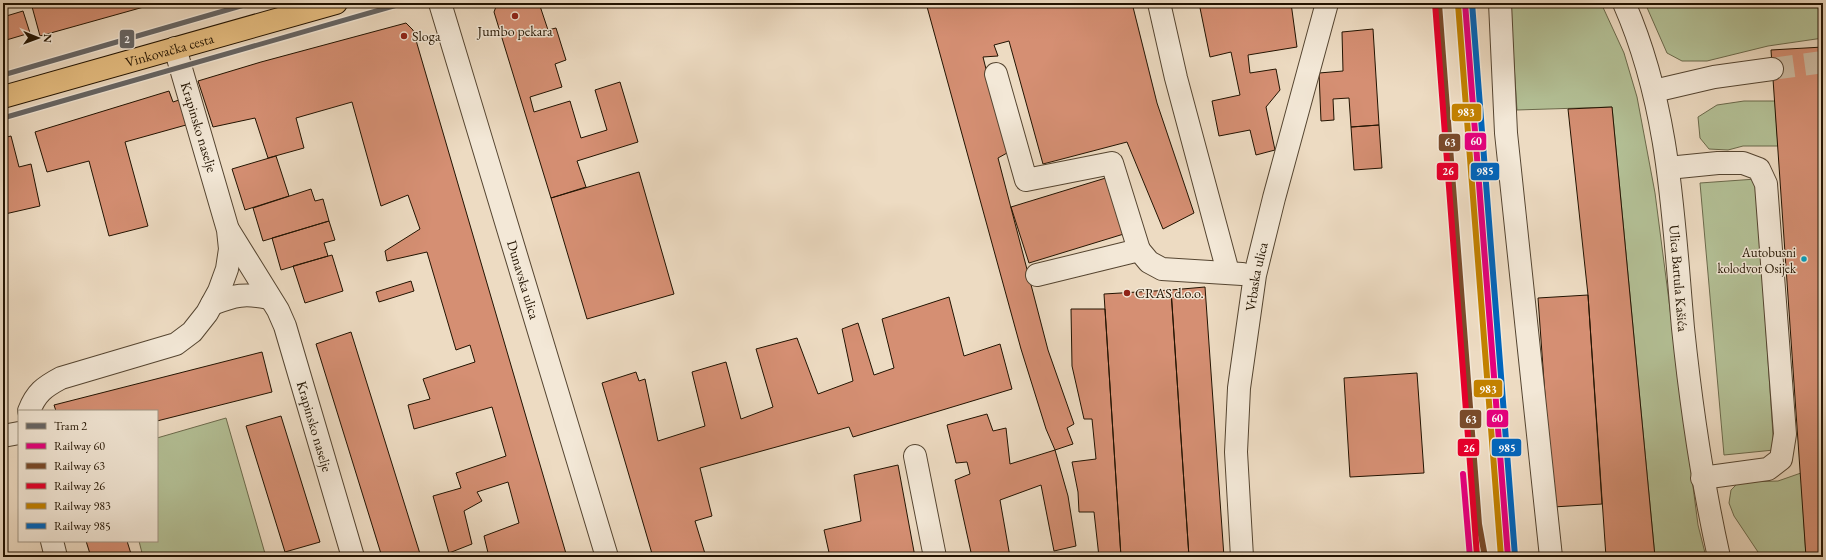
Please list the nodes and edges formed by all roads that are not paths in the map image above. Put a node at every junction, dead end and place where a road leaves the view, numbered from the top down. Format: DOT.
graph roads {
  1 [pos="336,3"];
  2 [pos="440,3"];
  3 [pos="1159,3"];
  4 [pos="1327,3"];
  5 [pos="1500,3"];
  6 [pos="1624,3"];
  7 [pos="175,48"];
  8 [pos="1772,68"];
  9 [pos="996,74"];
  10 [pos="1654,91"];
  11 [pos="3,97"];
  12 [pos="1668,168"];
  13 [pos="228,230"];
  14 [pos="1139,250"];
  15 [pos="1228,272"];
  16 [pos="1037,275"];
  17 [pos="1255,275"];
  18 [pos="270,298"];
  19 [pos="212,304"];
  20 [pos="29,410"];
  21 [pos="18,432"];
  22 [pos="3,436"];
  23 [pos="914,456"];
  24 [pos="1702,478"];
  25 [pos="52,542"];
  26 [pos="56,557"];
  27 [pos="353,557"];
  28 [pos="607,557"];
  29 [pos="936,557"];
  30 [pos="1242,557"];
  31 [pos="1551,557"];
  32 [pos="1719,557"];
  1 -- 7 [label="main road, Vinkovačka cesta"];
  2 -- 28 [label="street, Dunavska ulica"];
  3 -- 15 [label="street"];
  4 -- 17 [label="street, Vrbaska ulica"];
  5 -- 31 [label="street"];
  6 -- 10 [label="street, Ulica Bartula Kašića"];
  7 -- 11 [label="main road, Vinkovačka cesta"];
  7 -- 13 [label="street, Krapinsko naselje"];
  8 -- 10 [label="street"];
  9 -- 14 [label="street"];
  10 -- 12 [label="street, Ulica Bartula Kašića"];
  12 -- 24 [label="street, Ulica Bartula Kašića"];
  12 -- 24 [label="street"];
  13 -- 18 [label="street, Krapinsko naselje"];
  13 -- 19 [label="street, Krapinsko naselje"];
  14 -- 15 [label="street"];
  14 -- 16 [label="street"];
  15 -- 17 [label="street"];
  17 -- 30 [label="street, Vrbaska ulica"];
  18 -- 19 [label="street"];
  18 -- 27 [label="street, Krapinsko naselje"];
  19 -- 20 [label="street, Krapinsko naselje"];
  21 -- 22 [label="street"];
  23 -- 29 [label="street"];
  24 -- 32 [label="street, Ulica Bartula Kašića"];
  25 -- 26 [label="street"];
}
